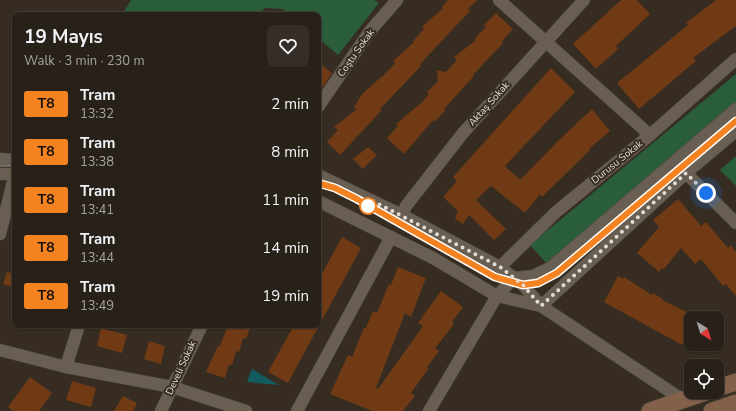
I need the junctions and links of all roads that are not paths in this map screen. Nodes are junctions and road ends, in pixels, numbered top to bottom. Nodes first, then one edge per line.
1 (499, 0) edge
2 (584, 0) edge
3 (392, 1) edge
4 (544, 42) junction
5 (736, 59) edge
6 (321, 103) edge
7 (736, 109) edge
8 (736, 131) edge
9 (650, 135) junction
10 (0, 159) edge
11 (12, 160) edge
12 (686, 173) junction
13 (0, 174) edge
14 (12, 174) edge
15 (321, 176) edge
16 (12, 186) edge
17 (321, 202) edge
18 (402, 215) junction
19 (736, 223) edge
20 (0, 234) edge
21 (391, 237) junction
22 (500, 267) junction
23 (514, 278) junction
24 (497, 296) junction
25 (541, 306) junction
26 (78, 328) edge
27 (201, 328) edge
28 (0, 350) edge
29 (66, 367) junction
30 (736, 382) edge
31 (724, 386) edge
32 (172, 387) junction
33 (686, 399) edge
34 (683, 400) junction
35 (736, 403) edge
36 (161, 411) edge
37 (246, 411) edge
38 (297, 411) edge
39 (429, 411) edge
40 (650, 411) edge
41 (712, 411) edge

1 - 4 street
2 - 4 street, Aktaş Sokak
3 - 6 street, Coştu Sokak
4 - 9 street
4 - 18 street, Aktaş Sokak
5 - 9 street, Durusu Sokak
7 - 23 street
8 - 12 street
9 - 22 street, Durusu Sokak
10 - 11 street
12 - 19 street
12 - 25 street
13 - 14 street
15 - 18 street
16 - 20 street
17 - 21 street
18 - 22 street
21 - 24 street
21 - 38 street
22 - 23 street
23 - 24 street
23 - 25 street
24 - 25 street
24 - 39 street
25 - 34 street
26 - 29 street
27 - 32 street, Develi Sokak
28 - 29 street
29 - 32 street
30 - 31 main road
32 - 36 street, Develi Sokak
32 - 37 street
33 - 34 main road
34 - 40 main road
35 - 41 main road

